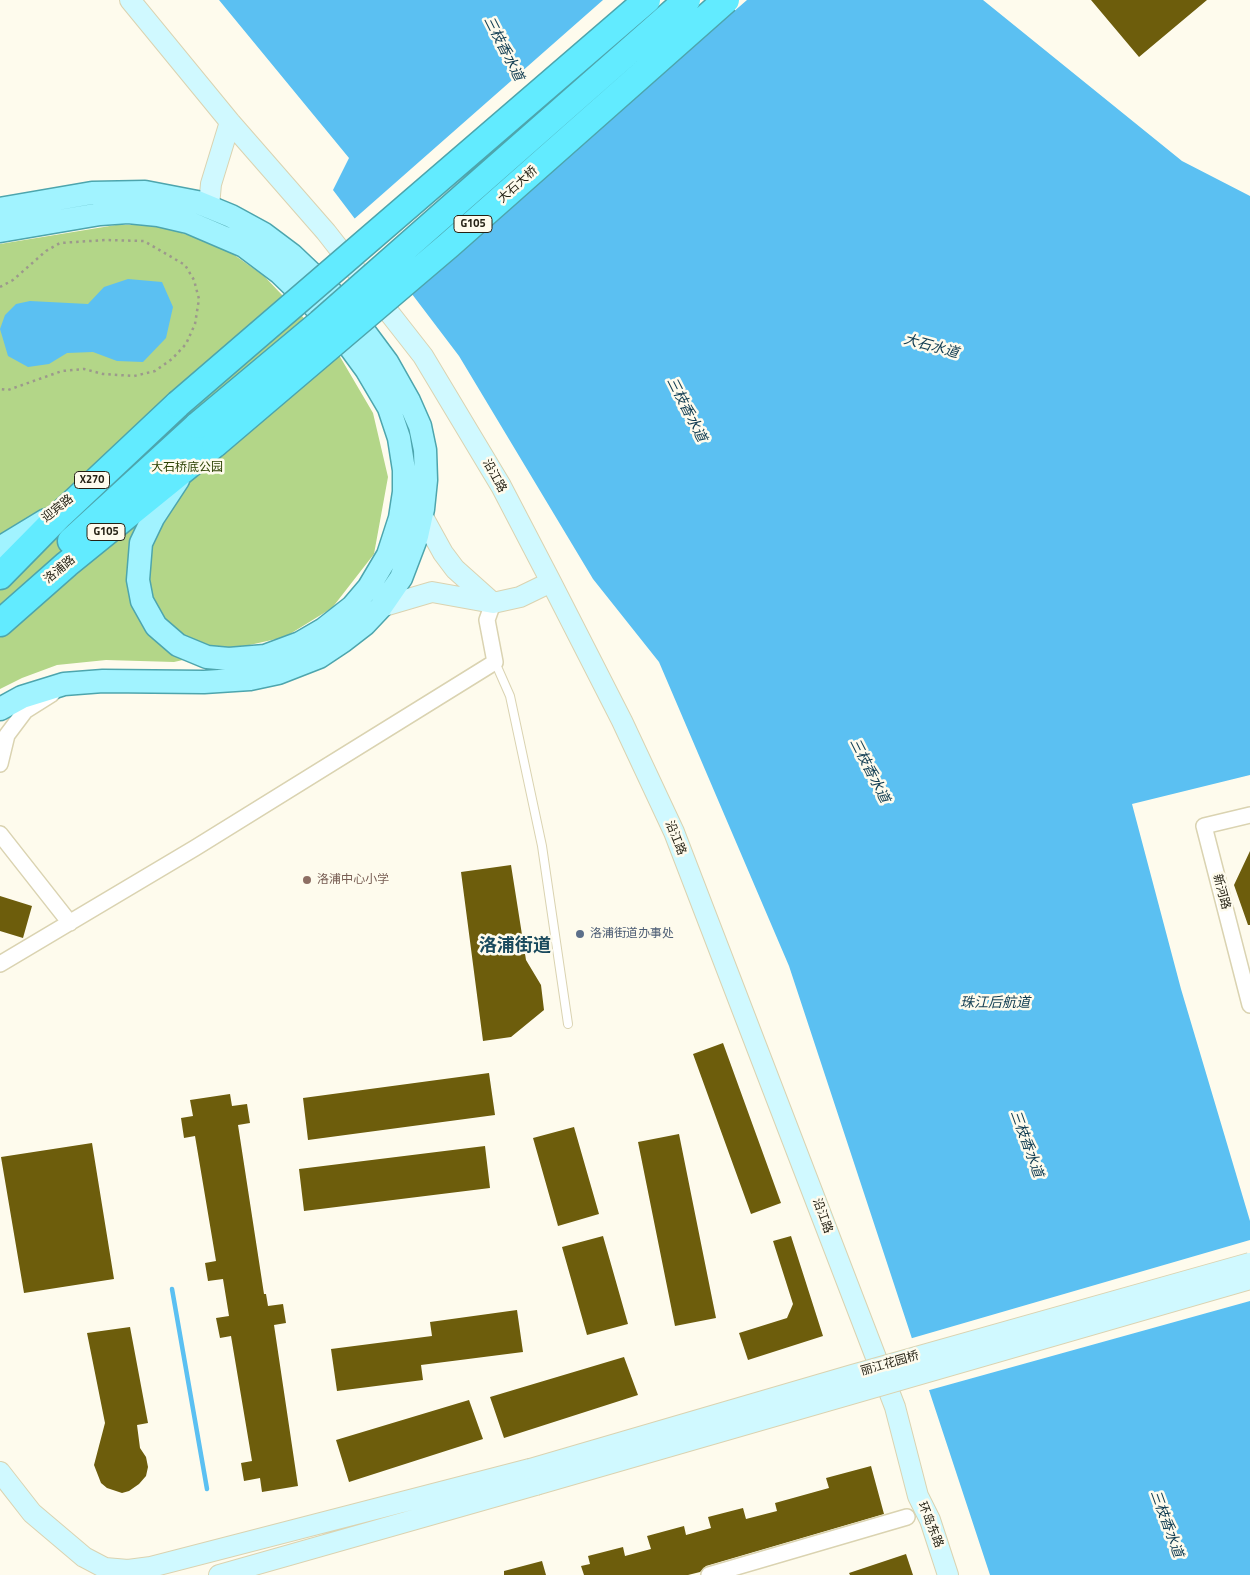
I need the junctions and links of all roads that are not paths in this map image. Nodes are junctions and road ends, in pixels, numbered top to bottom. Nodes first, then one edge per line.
1 (130, 0) edge
2 (647, 0) edge
3 (687, 0) edge
4 (726, 0) edge
5 (230, 122) junction
6 (209, 206) junction
7 (0, 208) edge
8 (0, 231) edge
9 (178, 404) junction
10 (206, 434) junction
11 (422, 515) junction
12 (0, 548) edge
13 (0, 576) edge
14 (551, 582) junction
15 (492, 603) junction
16 (381, 607) junction
17 (0, 622) edge
18 (495, 662) junction
19 (77, 682) junction
20 (0, 709) edge
21 (0, 764) edge
22 (1250, 815) edge
23 (0, 834) edge
24 (70, 923) junction
25 (0, 964) edge
26 (1250, 1005) edge
27 (568, 1024) dead end
28 (1250, 1263) edge
29 (1250, 1279) edge
30 (0, 1472) edge
31 (533, 1477) junction
32 (918, 1496) junction
33 (908, 1517) dead end
34 (752, 1569) edge
35 (219, 1575) edge
36 (709, 1575) edge
37 (934, 1575) edge
38 (948, 1575) edge

1 - 5 street, 沿江路
2 - 9 highway, bridge
3 - 10 highway, G105, bridge
4 - 10 highway, 大石大桥 / G105, bridge
5 - 6 street
5 - 14 street, 沿江路
6 - 7 main road
6 - 11 main road
8 - 10 main road
9 - 12 main road, 迎宾路 / X270
9 - 13 highway
10 - 17 highway, 洛浦路 / G105
11 - 15 street
11 - 16 main road
14 - 15 street
14 - 32 street, 沿江路
15 - 16 street
15 - 18 street
16 - 19 main road
18 - 24 street
18 - 27 lane
19 - 20 main road
19 - 21 street
22 - 26 street, 新河路
23 - 24 street
24 - 25 street
28 - 31 street, 丽江花园桥, bridge
29 - 31 street, 丽江花园桥, bridge
30 - 31 street
31 - 35 street
32 - 37 street, 环岛东路
32 - 38 street, 环岛东路
33 - 34 street
34 - 36 street

